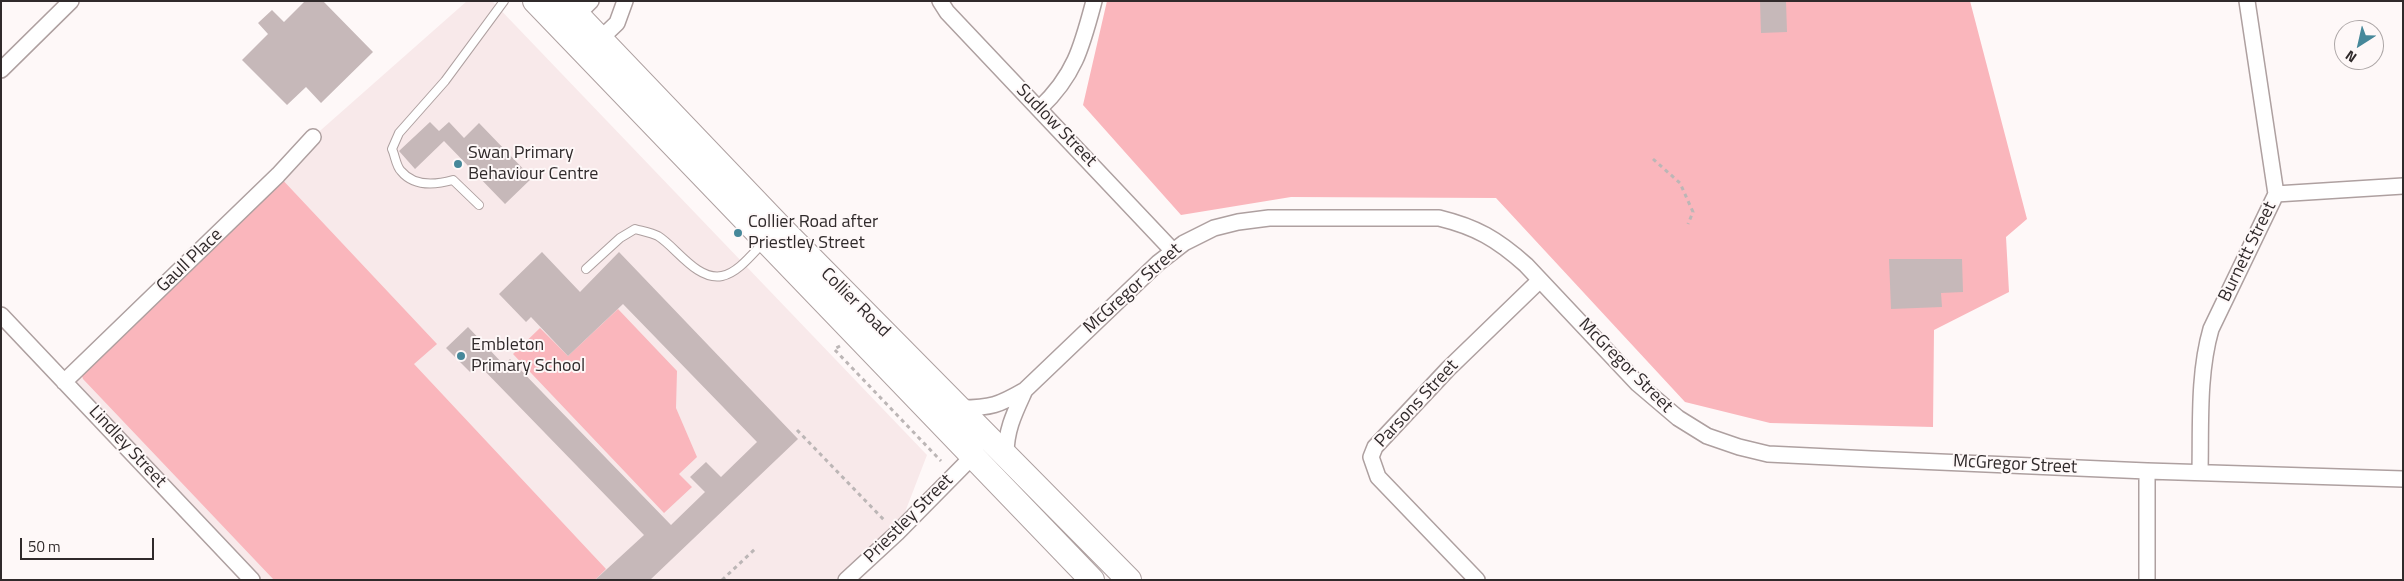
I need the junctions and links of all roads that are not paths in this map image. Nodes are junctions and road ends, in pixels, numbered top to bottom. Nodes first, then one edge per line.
1 (71, 1) edge
2 (504, 1) edge
3 (535, 1) edge
4 (626, 1) edge
5 (940, 1) edge
6 (1094, 1) edge
7 (2247, 1) edge
8 (573, 12) edge
9 (593, 47) junction
10 (1, 70) edge
11 (1040, 108) junction
12 (313, 137) dead end
13 (2403, 186) edge
14 (2276, 194) junction
15 (479, 205) dead end
16 (773, 234) junction
17 (1174, 251) junction
18 (586, 269) dead end
19 (1540, 280) junction
20 (1, 315) edge
21 (64, 382) junction
22 (1025, 390) junction
23 (961, 408) junction
24 (1006, 454) junction
25 (972, 457) junction
26 (2147, 472) junction
27 (2200, 472) junction
28 (2403, 478) edge
29 (252, 580) edge
30 (846, 580) edge
31 (1092, 580) edge
32 (1130, 580) edge
33 (1478, 580) edge
34 (2147, 580) edge

1 - 10 street
2 - 15 lane
3 - 8 main road, Collier Road
4 - 9 street
5 - 11 street, Sudlow Street
6 - 11 street
7 - 14 street, Burnett Street
8 - 9 main road, Collier Road
9 - 16 main road, Collier Road
11 - 17 street, Sudlow Street
12 - 21 street, Gaull Place
13 - 14 street
14 - 27 street, Burnett Street
16 - 18 lane
16 - 23 main road, Collier Road
16 - 25 main road, Collier Road
17 - 19 street, McGregor Street
17 - 22 street, McGregor Street
19 - 26 street, McGregor Street
19 - 33 street, Parsons Street
20 - 21 street, Lindley Street
21 - 29 street, Lindley Street
22 - 23 street, McGregor Street
22 - 24 street, McGregor Street
23 - 24 main road, Collier Road
24 - 32 main road, Collier Road
25 - 30 street, Priestley Street
25 - 31 main road, Collier Road
26 - 27 street, McGregor Street
26 - 34 street
27 - 28 street, McGregor Street

